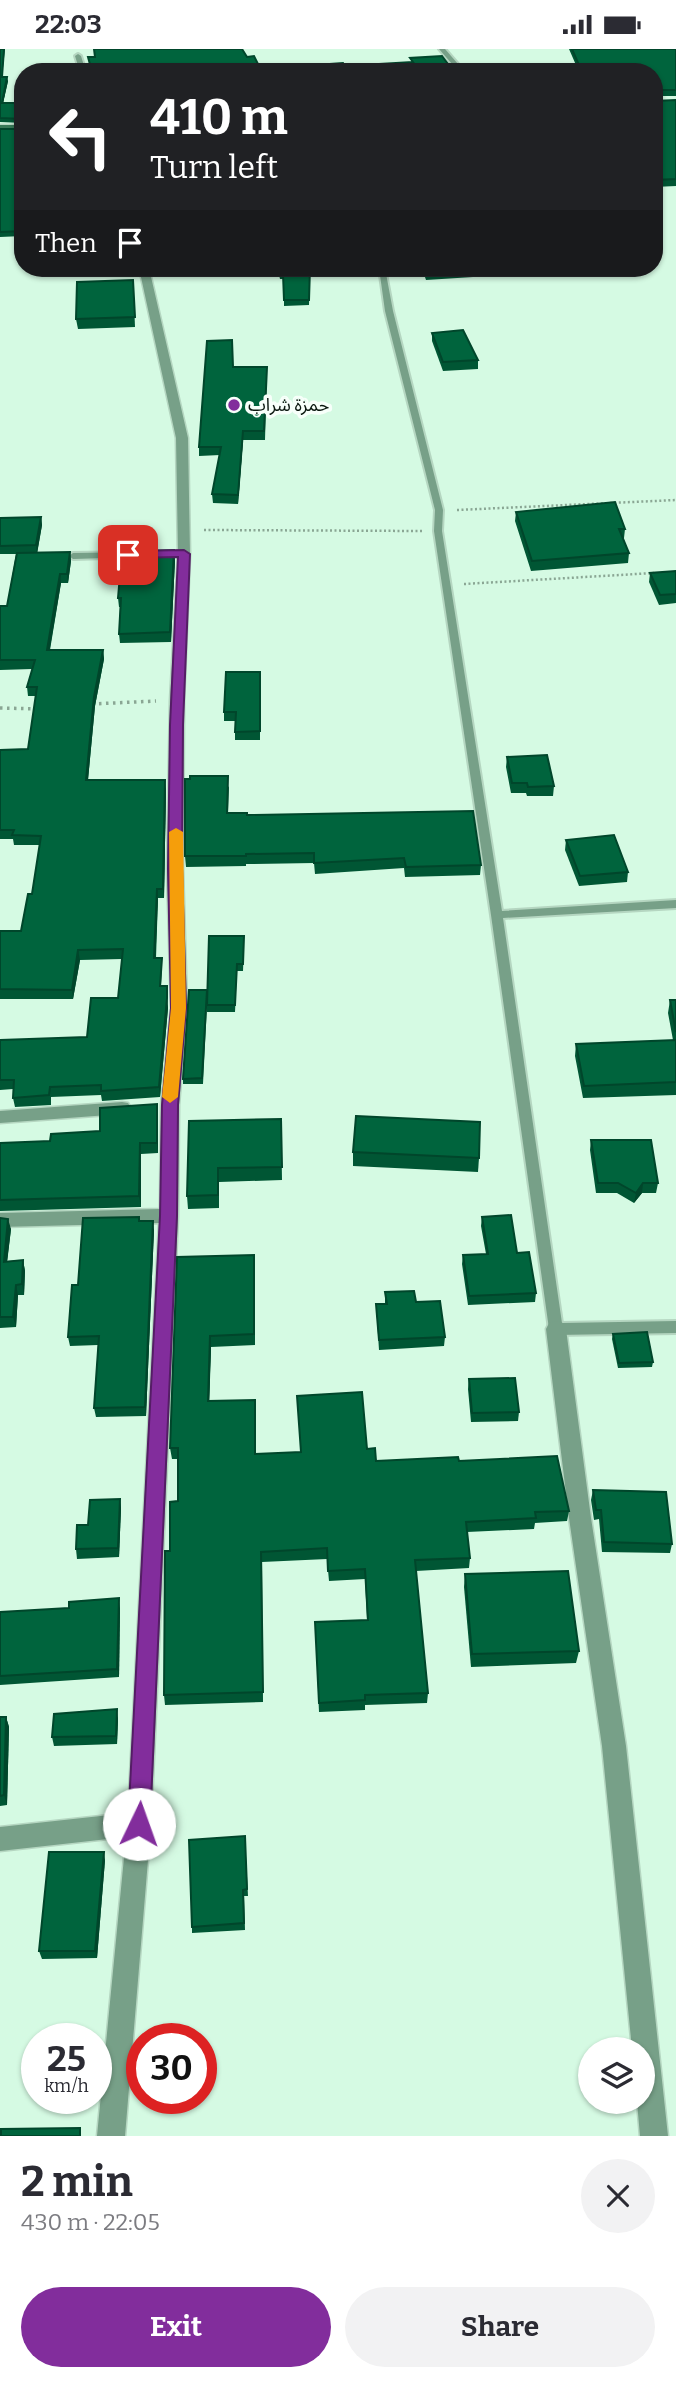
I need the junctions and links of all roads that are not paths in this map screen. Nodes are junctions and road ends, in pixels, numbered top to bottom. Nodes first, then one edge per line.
1 (442, 49) edge
2 (78, 56) dead end
3 (80, 63) edge
4 (454, 63) edge
5 (146, 277) edge
6 (384, 277) edge
7 (142, 555) edge
8 (73, 556) dead end
9 (676, 904) edge
10 (497, 915) junction
11 (157, 1106) junction
12 (0, 1117) edge
13 (169, 1216) junction
14 (0, 1220) edge
15 (676, 1327) edge
16 (556, 1329) junction
17 (139, 1824) junction
18 (0, 1839) edge
19 (111, 2136) edge
20 (654, 2136) edge

1 - 4 lane
2 - 3 lane
5 - 11 street
6 - 10 lane
7 - 8 lane
9 - 10 lane
10 - 16 lane
11 - 12 street
11 - 13 street
13 - 14 street
13 - 17 street
15 - 16 lane
16 - 20 street
17 - 18 street
17 - 19 street

